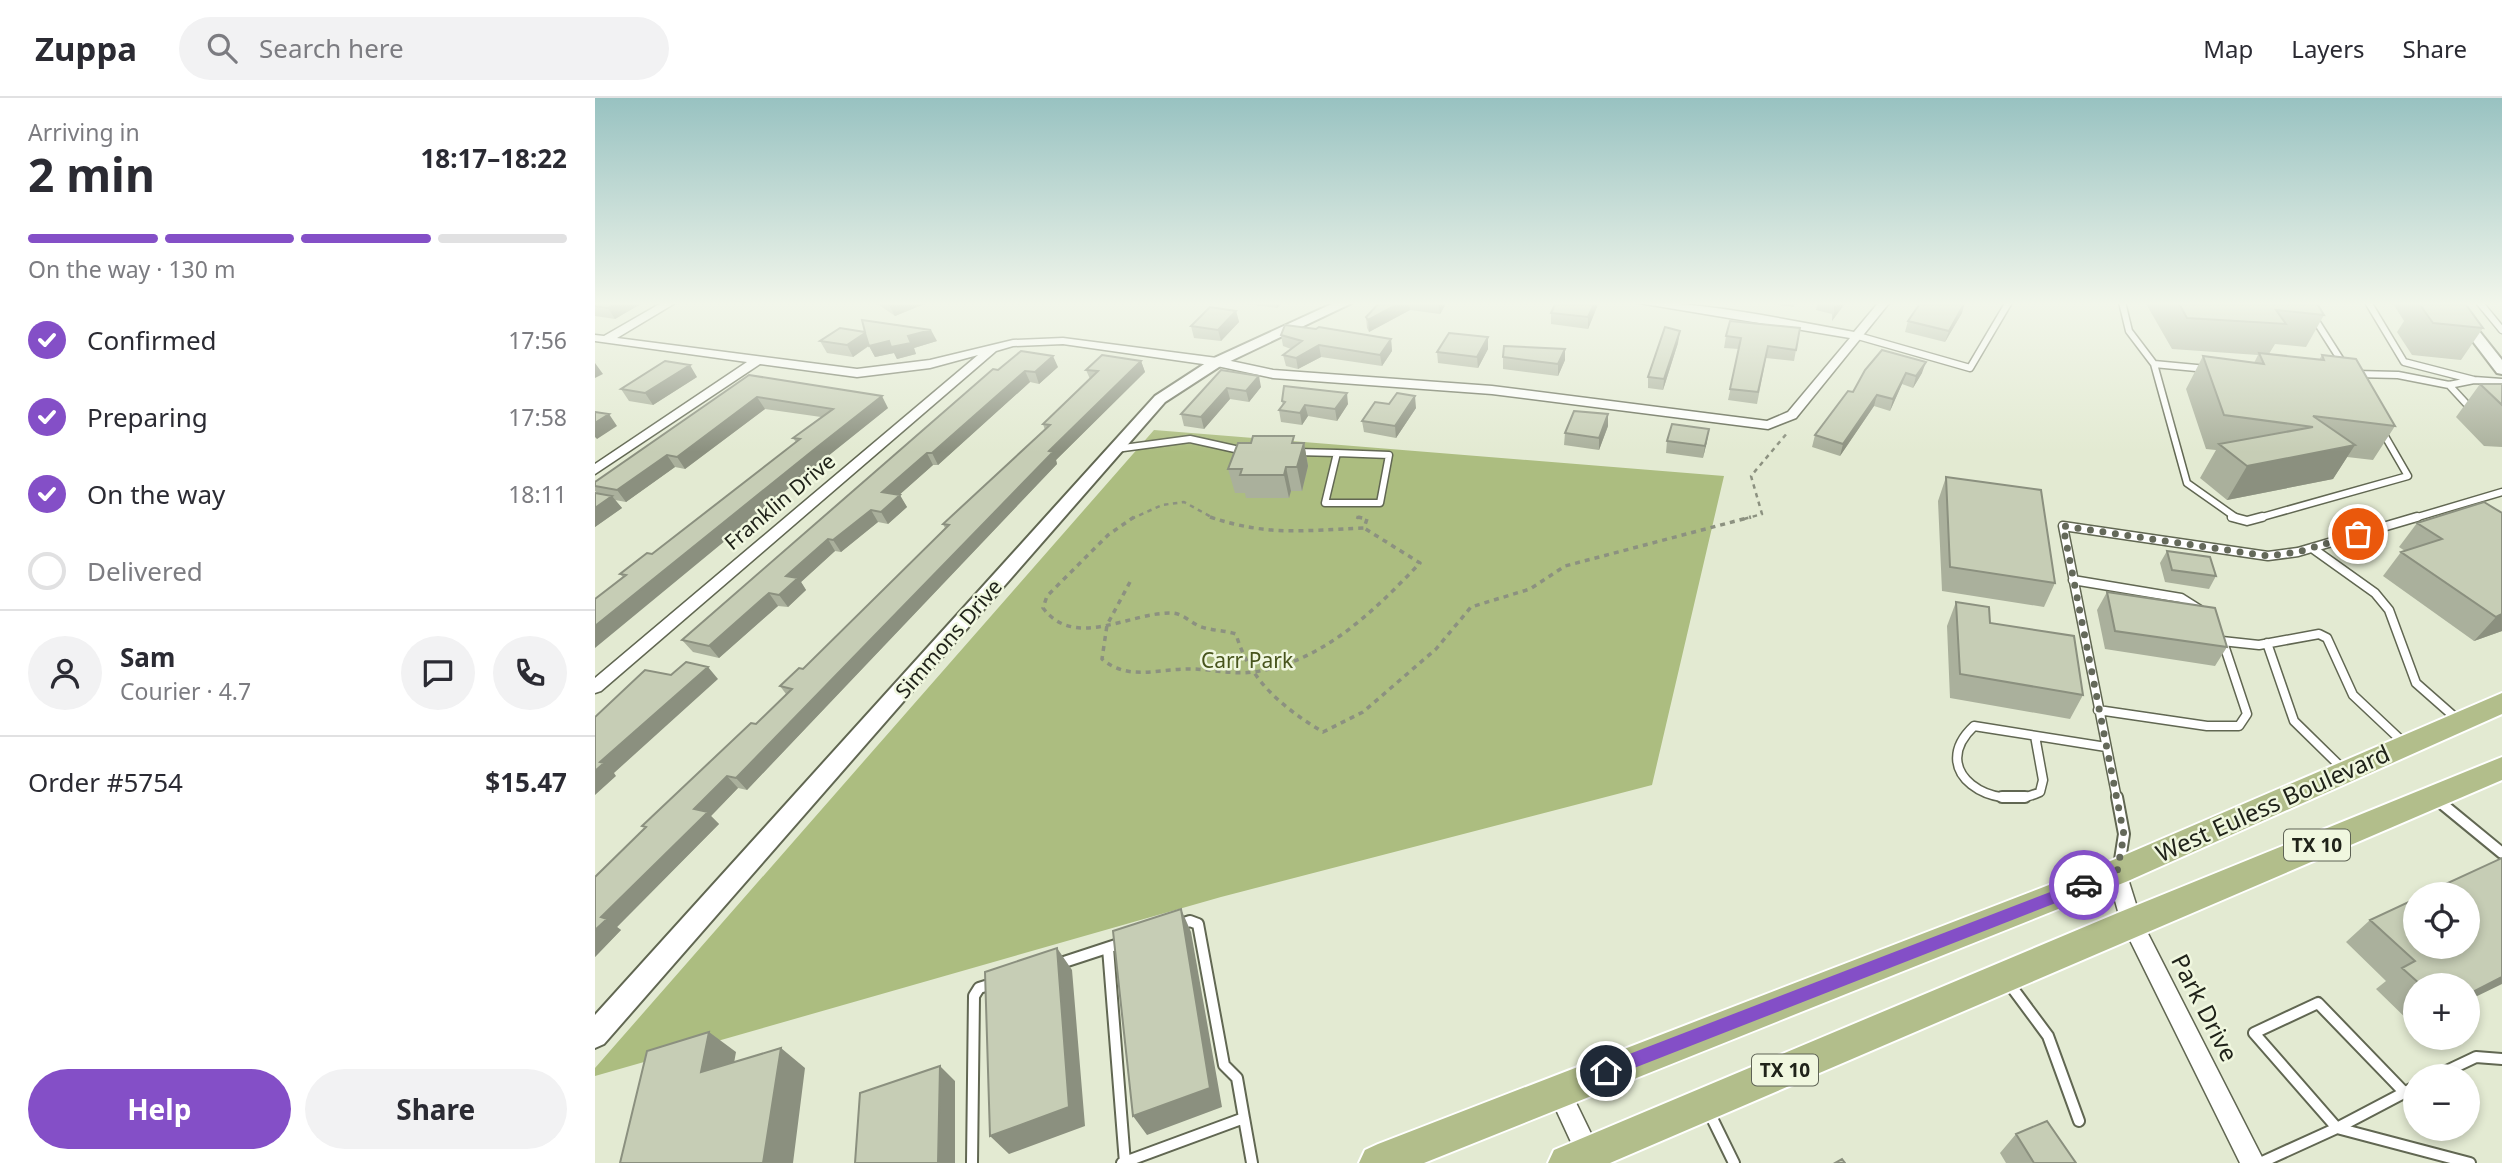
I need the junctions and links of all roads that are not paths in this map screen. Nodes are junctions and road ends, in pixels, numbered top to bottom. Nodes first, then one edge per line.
1 (683, 352) edge
2 (977, 352) edge
3 (989, 352) edge
4 (1141, 352) edge
5 (1239, 352) edge
6 (1845, 352) edge
7 (1913, 352) edge
8 (1980, 352) edge
9 (2145, 352) edge
10 (2335, 352) edge
11 (2398, 352) edge
12 (2488, 352) edge
13 (756, 361) junction
14 (1217, 362) junction
15 (2154, 364) junction
16 (2415, 366) junction
17 (2218, 369) edge
18 (2502, 370) edge
19 (2336, 373) edge
20 (2349, 374) junction
21 (2474, 380) junction
22 (2425, 381) junction
23 (2502, 382) edge
24 (2356, 385) edge
25 (2449, 385) junction
26 (2476, 414) dead end
27 (2375, 419) edge
28 (1113, 449) junction
29 (1259, 451) edge
30 (1284, 452) edge
31 (1337, 453) junction
32 (595, 470) edge
33 (2502, 492) edge
34 (2312, 548) junction
35 (2074, 580) junction
36 (2211, 620) edge
37 (2267, 643) junction
38 (595, 687) edge
39 (2502, 704) edge
40 (2098, 710) junction
41 (2460, 722) junction
42 (2035, 736) junction
43 (2406, 745) junction
44 (2106, 747) junction
45 (2502, 768) edge
46 (2345, 772) junction
47 (2433, 796) junction
48 (2502, 853) edge
49 (2117, 872) junction
50 (2131, 922) junction
51 (1167, 929) edge
52 (1132, 940) edge
53 (1108, 948) junction
54 (1044, 968) edge
55 (2004, 976) junction
56 (1005, 980) edge
57 (605, 1013) edge
58 (595, 1035) edge
59 (2502, 1059) edge
60 (2461, 1064) edge
61 (2403, 1082) edge
62 (1558, 1090) junction
63 (2403, 1093) edge
64 (1705, 1104) junction
65 (1244, 1118) junction
66 (2080, 1121) dead end
67 (2337, 1128) junction
68 (1582, 1160) edge
69 (972, 1163) edge
70 (1124, 1163) edge
71 (1252, 1163) edge
72 (1378, 1163) edge
73 (1734, 1163) edge
74 (2253, 1163) edge
75 (2260, 1163) edge
76 (2470, 1163) edge

1 - 13 street
2 - 13 street
3 - 38 street, Franklin Drive
4 - 14 street
5 - 14 street, Simmons Drive
6 - 14 street
7 - 8 lane
9 - 15 lane
10 - 20 lane
11 - 16 lane
12 - 18 street
13 - 32 street
14 - 28 street, Simmons Drive
15 - 17 lane
15 - 27 lane
16 - 21 lane
16 - 22 lane
19 - 20 lane
20 - 22 lane
20 - 24 lane
21 - 23 lane
21 - 25 lane
22 - 25 lane
25 - 26 lane
28 - 29 lane
28 - 57 street, Simmons Drive
30 - 31 lane
31 - 31 lane
33 - 34 lane
34 - 35 lane
34 - 41 lane
35 - 36 lane
35 - 40 lane
37 - 40 lane
37 - 43 lane
37 - 46 lane
39 - 41 main road, West Euless Boulevard / TX 10
40 - 44 lane
41 - 43 main road, West Euless Boulevard / TX 10
42 - 42 lane
42 - 44 lane
43 - 46 main road, West Euless Boulevard / TX 10
44 - 49 lane
45 - 47 main road, TX 10
46 - 49 main road, West Euless Boulevard / TX 10
47 - 48 lane
47 - 50 main road, TX 10
49 - 50 street, Park Drive
49 - 62 main road, West Euless Boulevard / TX 10
50 - 55 main road, TX 10
50 - 74 street, Park Drive
51 - 65 lane
52 - 53 lane
53 - 54 lane
53 - 70 lane
55 - 64 main road, TX 10
55 - 66 lane
56 - 69 lane
57 - 58 street, Simmons Drive
59 - 60 lane
61 - 67 lane
62 - 68 street
62 - 72 main road, West Euless Boulevard / TX 10
63 - 67 lane
64 - 68 main road, TX 10
64 - 73 lane
65 - 70 lane
65 - 71 lane
67 - 75 lane
67 - 76 lane

